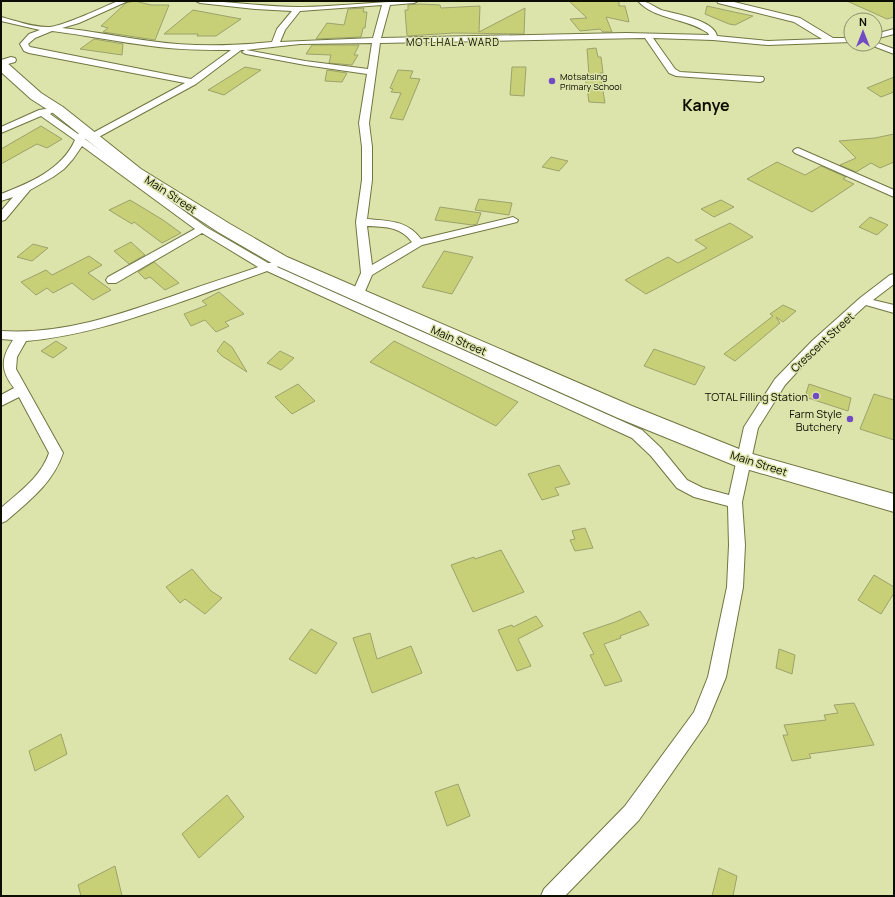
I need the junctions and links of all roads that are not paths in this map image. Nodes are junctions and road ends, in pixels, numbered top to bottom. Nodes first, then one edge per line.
1 (124, 1) edge
2 (200, 1) edge
3 (313, 1) edge
4 (414, 1) edge
5 (642, 1) edge
6 (721, 1) edge
7 (386, 2) edge
8 (317, 8) junction
9 (298, 9) junction
10 (1, 19) edge
11 (51, 29) junction
12 (894, 31) edge
13 (883, 34) edge
14 (647, 35) junction
15 (713, 38) junction
16 (376, 40) junction
17 (830, 40) junction
18 (843, 40) edge
19 (276, 43) junction
20 (883, 48) edge
21 (238, 49) junction
22 (894, 52) edge
23 (4, 59) edge
24 (372, 72) junction
25 (1, 76) edge
26 (760, 78) dead end
27 (193, 82) junction
28 (23, 85) junction
29 (50, 111) junction
30 (1, 130) edge
31 (85, 136) junction
32 (798, 151) dead end
33 (26, 188) junction
34 (894, 194) edge
35 (1, 198) edge
36 (1, 218) edge
37 (513, 220) dead end
38 (362, 222) junction
39 (202, 229) junction
40 (418, 243) junction
41 (274, 264) junction
42 (367, 273) junction
43 (894, 278) edge
44 (112, 280) dead end
45 (357, 296) junction
46 (864, 301) junction
47 (894, 309) edge
48 (1, 335) edge
49 (22, 337) junction
50 (22, 389) junction
51 (1, 401) edge
52 (744, 460) junction
53 (735, 502) junction
54 (894, 503) edge
55 (1, 517) edge
56 (551, 896) edge

1 - 11 street
2 - 9 street
3 - 8 street
4 - 7 street
5 - 15 street
6 - 17 street
7 - 8 street
7 - 16 street
8 - 9 street
9 - 19 street
10 - 11 street
11 - 21 street
11 - 27 street
12 - 13 street
14 - 15 street
14 - 16 street
14 - 26 street
15 - 17 street
16 - 19 street
16 - 24 street
17 - 18 street
19 - 21 street
20 - 22 street
21 - 24 street
21 - 27 street
23 - 28 highway, Main Street
23 - 29 highway, Main Street
24 - 38 street
25 - 28 highway
27 - 31 street
28 - 29 highway, Main Street
29 - 30 street
29 - 31 highway, Main Street
31 - 33 street
31 - 39 street
31 - 41 highway, Main Street
32 - 34 street
33 - 35 street
33 - 36 street
37 - 40 street
38 - 40 street
38 - 42 street
39 - 41 street
39 - 44 street
40 - 42 street
41 - 45 highway, Main Street
41 - 49 street
41 - 53 street
42 - 45 street
43 - 46 street, Crescent Street
45 - 52 highway, Main Street
46 - 47 street
46 - 52 street, Crescent Street
48 - 49 street
49 - 50 street
50 - 51 street
50 - 55 street
52 - 53 street, Crescent Street
52 - 54 highway, Main Street
53 - 56 street, Crescent Street

